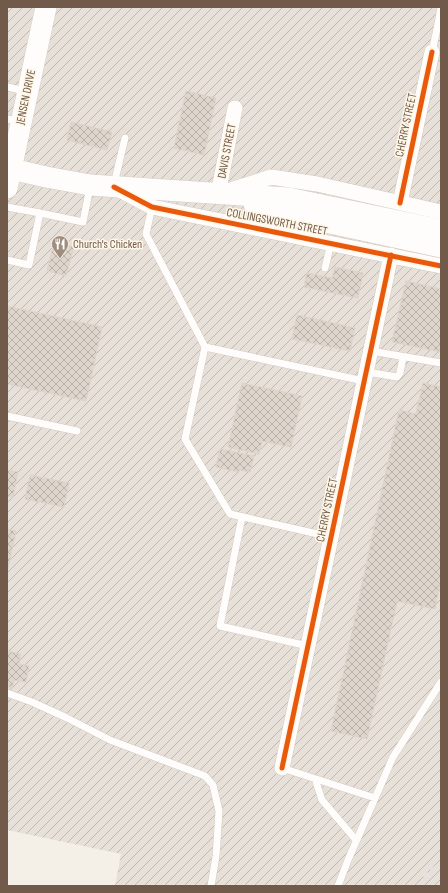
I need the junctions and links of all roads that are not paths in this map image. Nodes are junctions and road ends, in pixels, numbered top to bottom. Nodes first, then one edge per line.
1 (46, 7) edge
2 (441, 7) edge
3 (432, 52) joint
4 (7, 87) edge
5 (28, 91) junction
6 (235, 108) dead end
7 (14, 120) edge
8 (125, 138) dead end
9 (8, 175) edge
10 (90, 185) junction
11 (114, 187) junction
12 (218, 194) junction
13 (400, 203) junction
14 (7, 207) edge
15 (152, 207) junction
16 (441, 212) edge
17 (40, 213) junction
18 (441, 230) edge
19 (405, 231) junction
20 (331, 243) junction
21 (441, 247) edge
22 (391, 256) junction
23 (7, 260) edge
24 (441, 266) edge
25 (325, 268) dead end
26 (205, 347) junction
27 (371, 351) junction
28 (403, 357) junction
29 (441, 363) edge
30 (366, 376) junction
31 (7, 416) edge
32 (78, 431) dead end
33 (242, 517) junction
34 (331, 537) junction
35 (308, 646) junction
36 (441, 682) edge
37 (7, 693) edge
38 (282, 768) joint
39 (316, 779) junction
40 (375, 798) junction
41 (356, 840) junction
42 (211, 886) edge
43 (338, 886) edge

1 - 5 main road, JENSEN DRIVE
2 - 3 lane
3 - 13 street, CHERRY STREET
4 - 5 lane
5 - 7 main road, JENSEN DRIVE
6 - 12 street, DAVIS STREET
7 - 9 main road, JENSEN DRIVE
8 - 11 lane
9 - 10 main road, COLLINGSWORTH STREET
10 - 11 main road, COLLINGSWORTH STREET
10 - 17 lane
11 - 12 main road, COLLINGSWORTH STREET
11 - 15 street, COLLINGSWORTH STREET
12 - 13 street, COLLINGSWORTH STREET
12 - 19 main road, COLLINGSWORTH STREET
13 - 16 street, COLLINGSWORTH STREET
14 - 17 lane
15 - 20 street, COLLINGSWORTH STREET
15 - 26 lane
17 - 23 lane
18 - 19 main road, COLLINGSWORTH STREET
19 - 21 main road, COLLINGSWORTH STREET
20 - 22 street, COLLINGSWORTH STREET
20 - 25 lane
22 - 24 street, COLLINGSWORTH STREET
22 - 27 street, CHERRY STREET
26 - 30 lane
26 - 33 lane
27 - 28 lane
27 - 30 street, CHERRY STREET
28 - 29 lane
28 - 30 lane
30 - 34 street, CHERRY STREET
31 - 32 lane
33 - 34 lane
33 - 35 lane
34 - 35 street, CHERRY STREET
35 - 38 street, CHERRY STREET
36 - 40 lane
37 - 42 lane
38 - 39 lane
39 - 40 lane
39 - 41 lane
40 - 41 lane
41 - 43 lane

